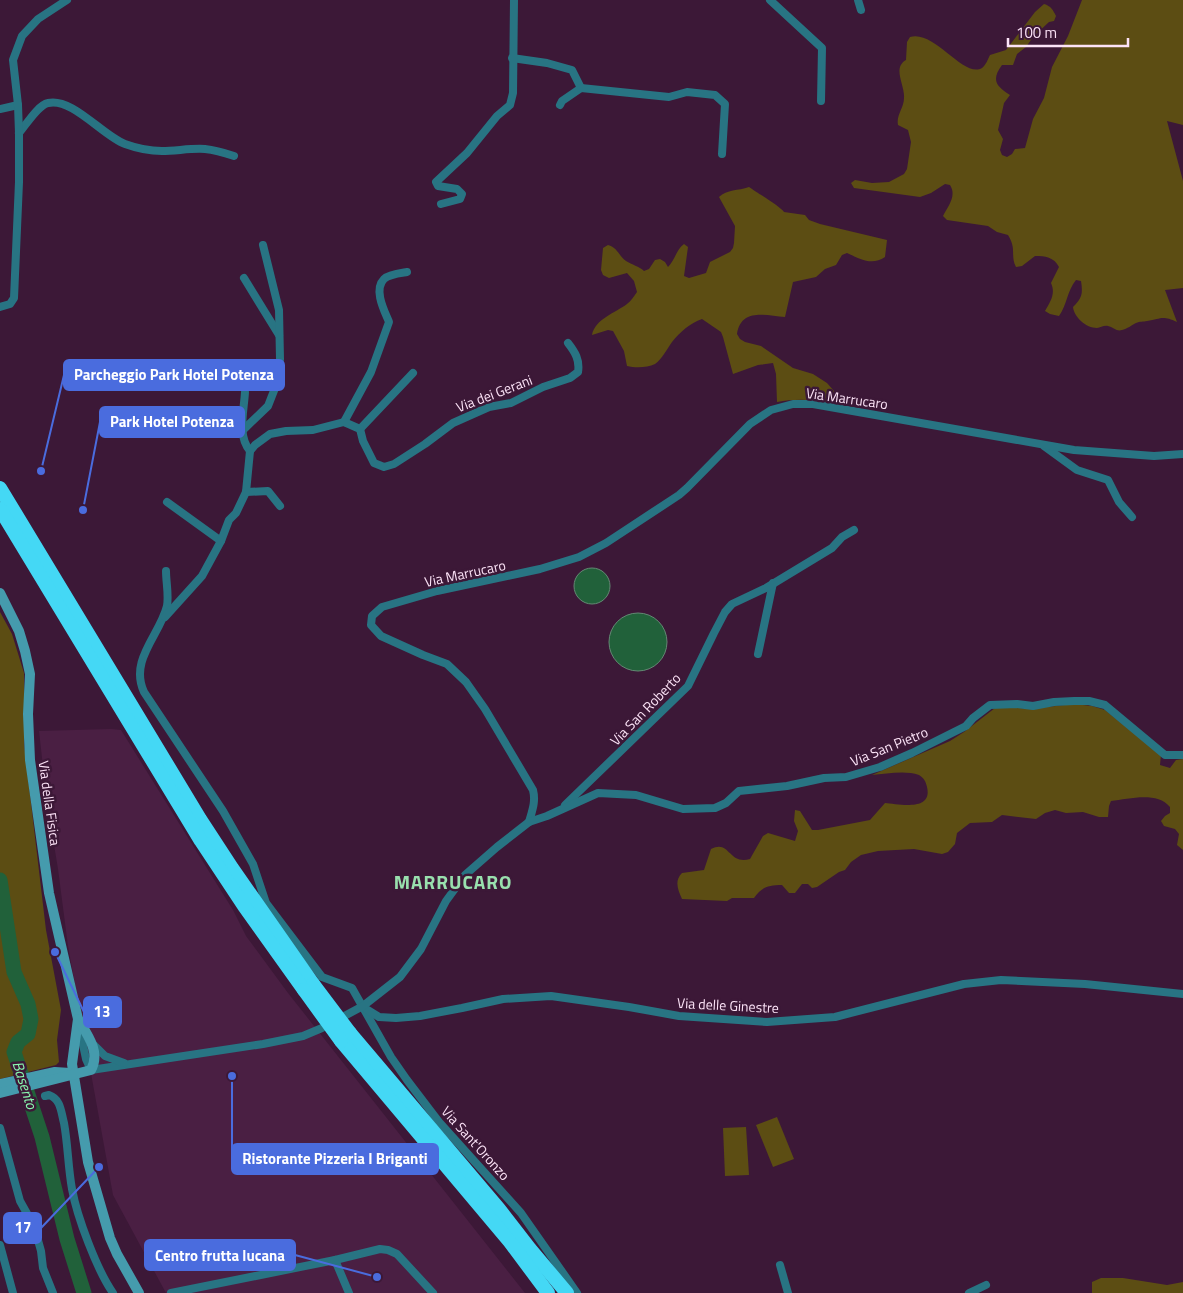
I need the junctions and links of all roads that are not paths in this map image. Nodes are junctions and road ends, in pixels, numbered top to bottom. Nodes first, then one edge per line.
1 (67, 0) edge
2 (514, 0) edge
3 (770, 0) edge
4 (858, 0) edge
5 (861, 10) dead end
6 (512, 58) junction
7 (581, 88) junction
8 (821, 101) dead end
9 (18, 105) junction
10 (560, 105) dead end
11 (0, 109) edge
12 (19, 132) junction
13 (722, 154) dead end
14 (234, 156) dead end
15 (441, 204) dead end
16 (263, 245) dead end
17 (408, 272) dead end
18 (244, 278) dead end
19 (0, 307) edge
20 (279, 334) junction
21 (568, 343) dead end
22 (413, 373) dead end
23 (246, 392) dead end
24 (344, 422) junction
25 (360, 429) junction
26 (242, 431) junction
27 (1042, 445) junction
28 (250, 451) junction
29 (1183, 454) edge
30 (0, 488) edge
31 (246, 492) junction
32 (166, 502) dead end
33 (280, 506) dead end
34 (0, 509) edge
35 (1132, 517) dead end
36 (854, 530) dead end
37 (221, 541) junction
38 (166, 571) dead end
39 (773, 583) junction
40 (0, 593) edge
41 (162, 620) junction
42 (758, 654) dead end
43 (1183, 755) edge
44 (560, 810) junction
45 (529, 822) junction
46 (309, 987) junction
47 (1183, 994) edge
48 (363, 1006) junction
49 (78, 1019) junction
50 (346, 1037) junction
51 (92, 1043) junction
52 (125, 1064) junction
53 (91, 1070) junction
54 (74, 1073) junction
55 (0, 1090) edge
56 (45, 1096) dead end
57 (0, 1128) edge
58 (0, 1245) edge
59 (336, 1260) junction
60 (780, 1265) dead end
61 (986, 1285) dead end
62 (13, 1293) edge
63 (53, 1293) edge
64 (113, 1293) edge
65 (139, 1293) edge
66 (170, 1293) edge
67 (349, 1293) edge
68 (433, 1293) edge
69 (548, 1293) edge
70 (567, 1293) edge
71 (577, 1293) edge
72 (788, 1293) edge
73 (969, 1293) edge

1 - 9 street
2 - 6 street
3 - 8 street
4 - 5 street
6 - 7 street
6 - 15 street
7 - 10 street
7 - 13 street
9 - 11 street
9 - 12 street
12 - 14 street
12 - 19 street
16 - 20 street
17 - 24 street
18 - 20 street
20 - 26 street
21 - 25 street, Via dei Gerani
22 - 25 street
23 - 26 street
24 - 25 street
24 - 28 street
26 - 28 street
27 - 29 street, Via Marrucaro
27 - 35 street, Via Marrucaro
27 - 45 street, Via Marrucaro
28 - 31 street
30 - 46 highway
31 - 33 street
31 - 37 street
32 - 37 street
34 - 46 highway
36 - 39 street, Via San Roberto
37 - 41 street
38 - 41 street
39 - 42 street
39 - 44 street, Via San Roberto
40 - 49 street, Via della Fisica
41 - 48 street, Via Sant'Oronzo
43 - 44 street, Via San Pietro
44 - 45 street, Via San Pietro
45 - 48 street
46 - 50 highway, bridge
47 - 48 street, Via delle Ginestre
48 - 52 street
48 - 71 street, Via Sant'Oronzo
49 - 51 street, Via della Fisica
49 - 53 street
49 - 54 street, Via della Fisica
50 - 69 highway
50 - 70 highway
51 - 52 street
51 - 53 street, Via della Fisica
52 - 53 street
53 - 54 street
54 - 55 street
54 - 65 street, Via della Fisica
56 - 64 street
57 - 63 street
58 - 62 street
59 - 66 street
59 - 67 street
59 - 68 street
60 - 72 street
61 - 73 street

